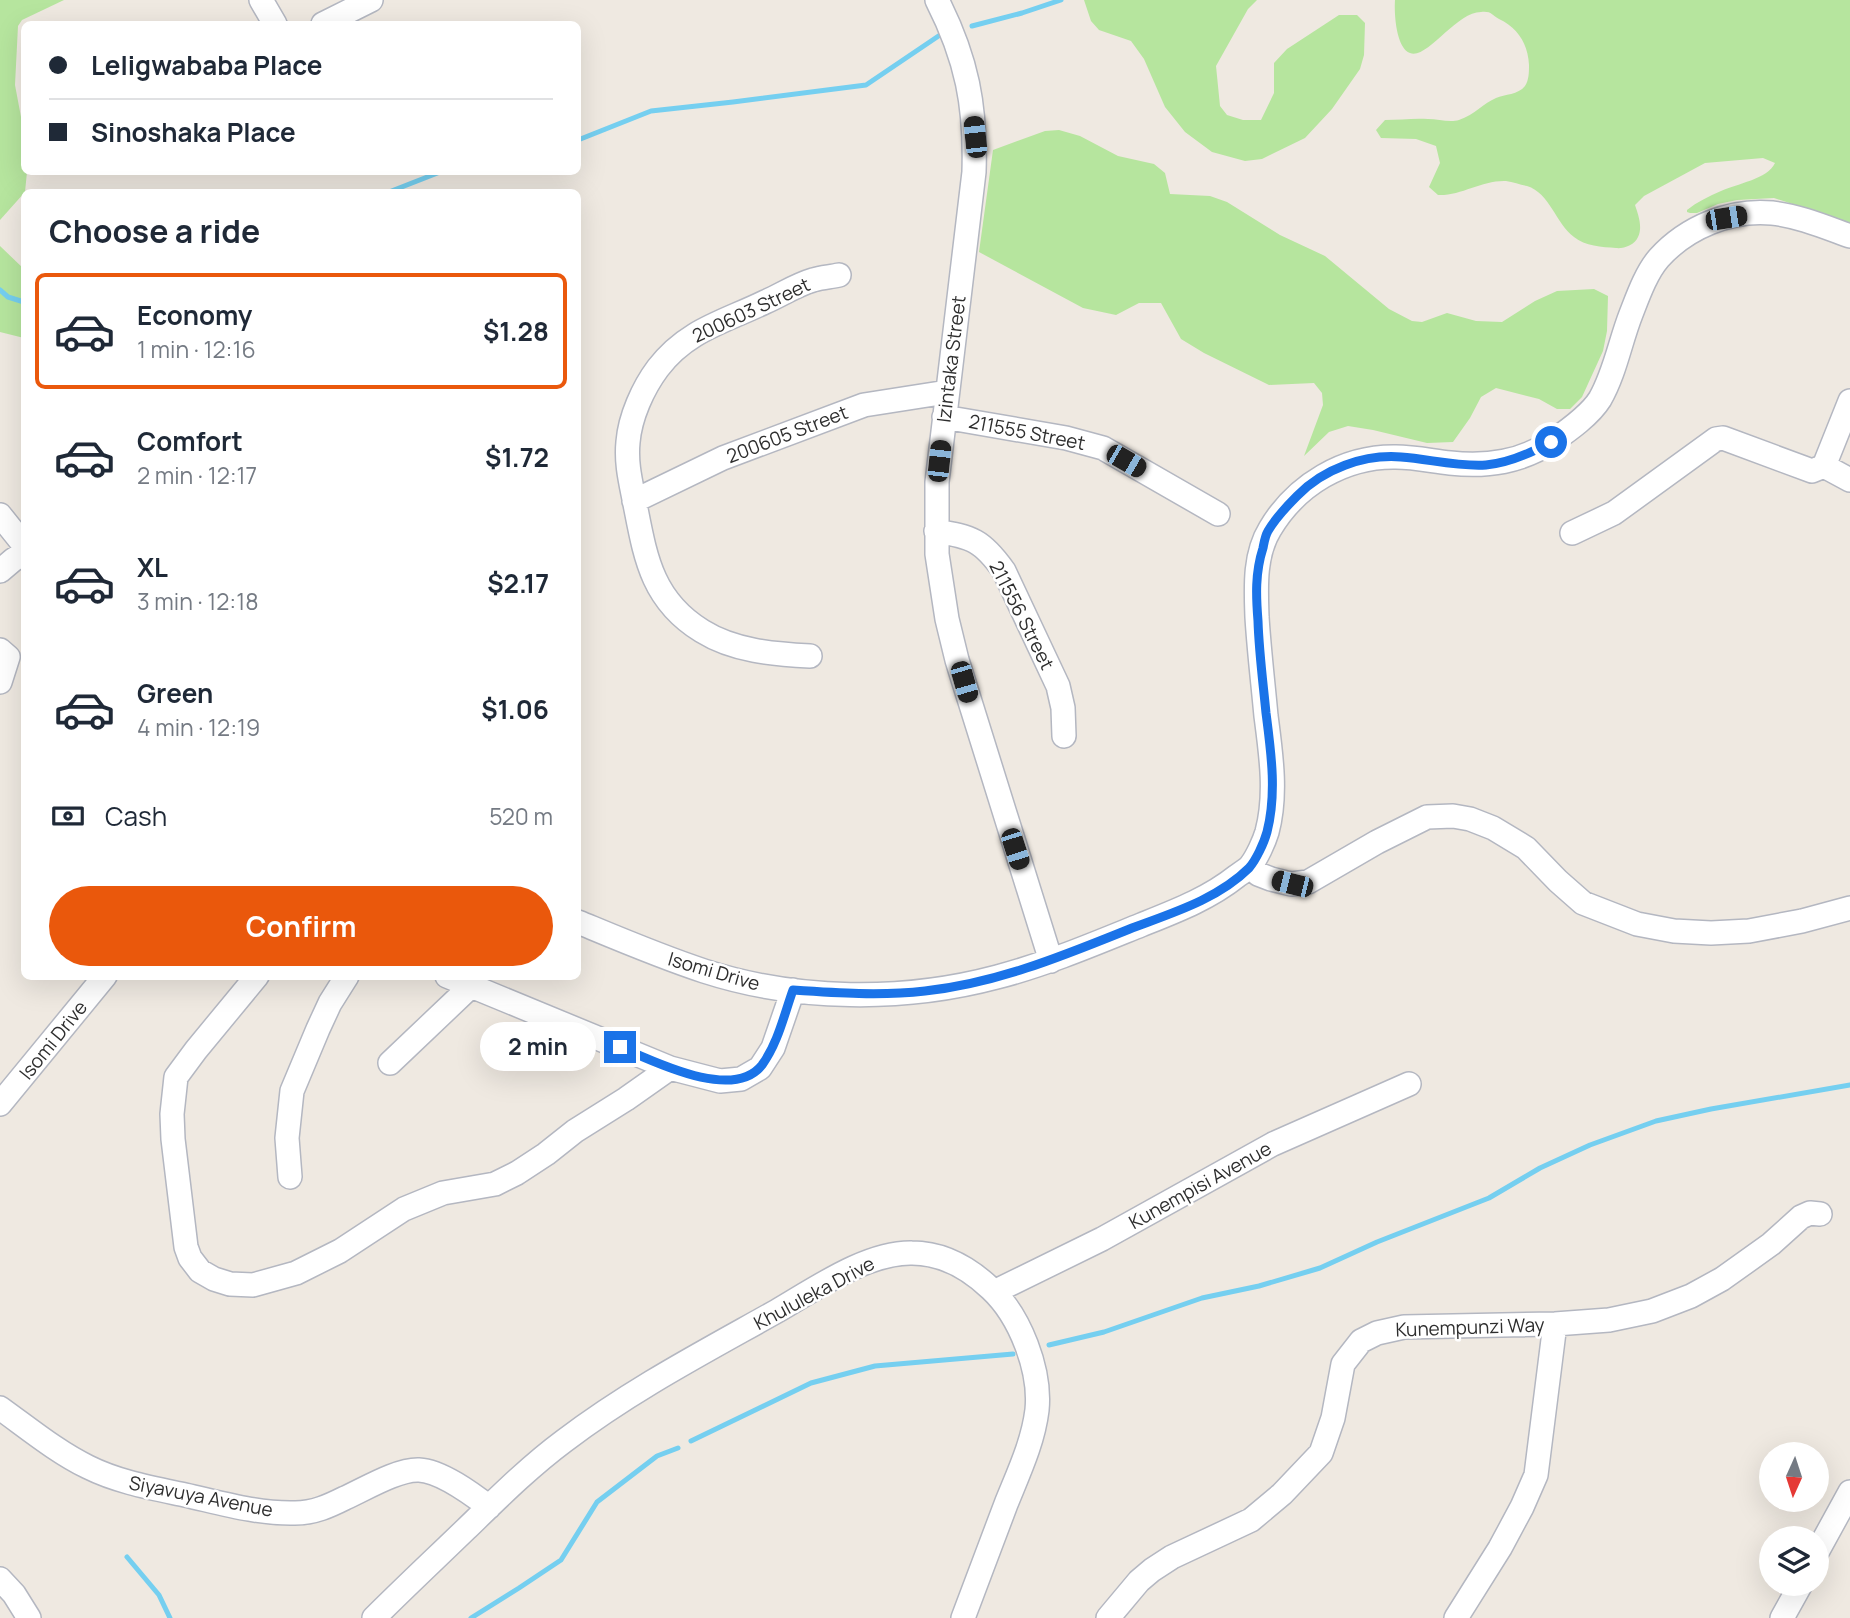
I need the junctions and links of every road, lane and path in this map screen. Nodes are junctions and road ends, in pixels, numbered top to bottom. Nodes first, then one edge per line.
1 (261, 0) edge
2 (371, 0) edge
3 (937, 0) edge
4 (273, 21) edge
5 (329, 21) edge
6 (1850, 236) edge
7 (839, 275) dead end
8 (947, 392) junction
9 (1850, 401) edge
10 (944, 417) junction
11 (1824, 466) junction
12 (1850, 480) edge
13 (634, 500) junction
14 (1218, 514) dead end
15 (0, 515) edge
16 (936, 531) junction
17 (1572, 533) dead end
18 (21, 541) edge
19 (21, 555) edge
20 (0, 571) edge
21 (0, 650) edge
22 (810, 656) dead end
23 (0, 682) edge
24 (1064, 736) dead end
25 (1251, 866) junction
26 (1850, 908) edge
27 (581, 923) edge
28 (1051, 961) junction
29 (102, 980) edge
30 (254, 980) edge
31 (344, 980) edge
32 (457, 980) edge
33 (471, 986) junction
34 (793, 990) junction
35 (390, 1063) dead end
36 (670, 1068) junction
37 (1409, 1084) dead end
38 (0, 1104) edge
39 (290, 1177) dead end
40 (1820, 1214) dead end
41 (994, 1292) junction
42 (1555, 1324) junction
43 (0, 1408) edge
44 (1850, 1492) edge
45 (489, 1507) junction
46 (1829, 1530) edge
47 (0, 1578) edge
48 (1794, 1596) edge
49 (29, 1618) edge
50 (374, 1618) edge
51 (963, 1618) edge
52 (1108, 1618) edge
53 (1456, 1618) edge
54 (1782, 1618) edge

1 - 4 street
2 - 5 street
3 - 8 street, Izintaka Street
6 - 25 street
7 - 13 street, 200603 Street
8 - 10 street, Izintaka Street
8 - 13 street, 200605 Street
9 - 11 street
10 - 14 street, 211555 Street
10 - 16 street, Izintaka Street
11 - 12 street
11 - 17 street
13 - 22 street, 200603 Street
15 - 18 street
16 - 24 street, 211556 Street
16 - 28 street, Izintaka Street
19 - 20 street
21 - 23 street
25 - 26 street
25 - 28 street, Isomi Drive
27 - 34 street, Isomi Drive
28 - 34 street, Isomi Drive
29 - 38 street, Isomi Drive
30 - 36 street
31 - 39 street
32 - 33 street
33 - 35 street
33 - 36 street
34 - 36 street
37 - 41 street, Kunempisi Avenue
40 - 42 street, Kunempunzi Way
41 - 45 street, Khululeka Drive
41 - 51 street, Khululeka Drive
42 - 52 street, Kunempunzi Way
42 - 53 street
43 - 45 street, Siyavuya Avenue
44 - 46 street
45 - 50 street, Khululeka Drive
47 - 49 street
48 - 54 street

